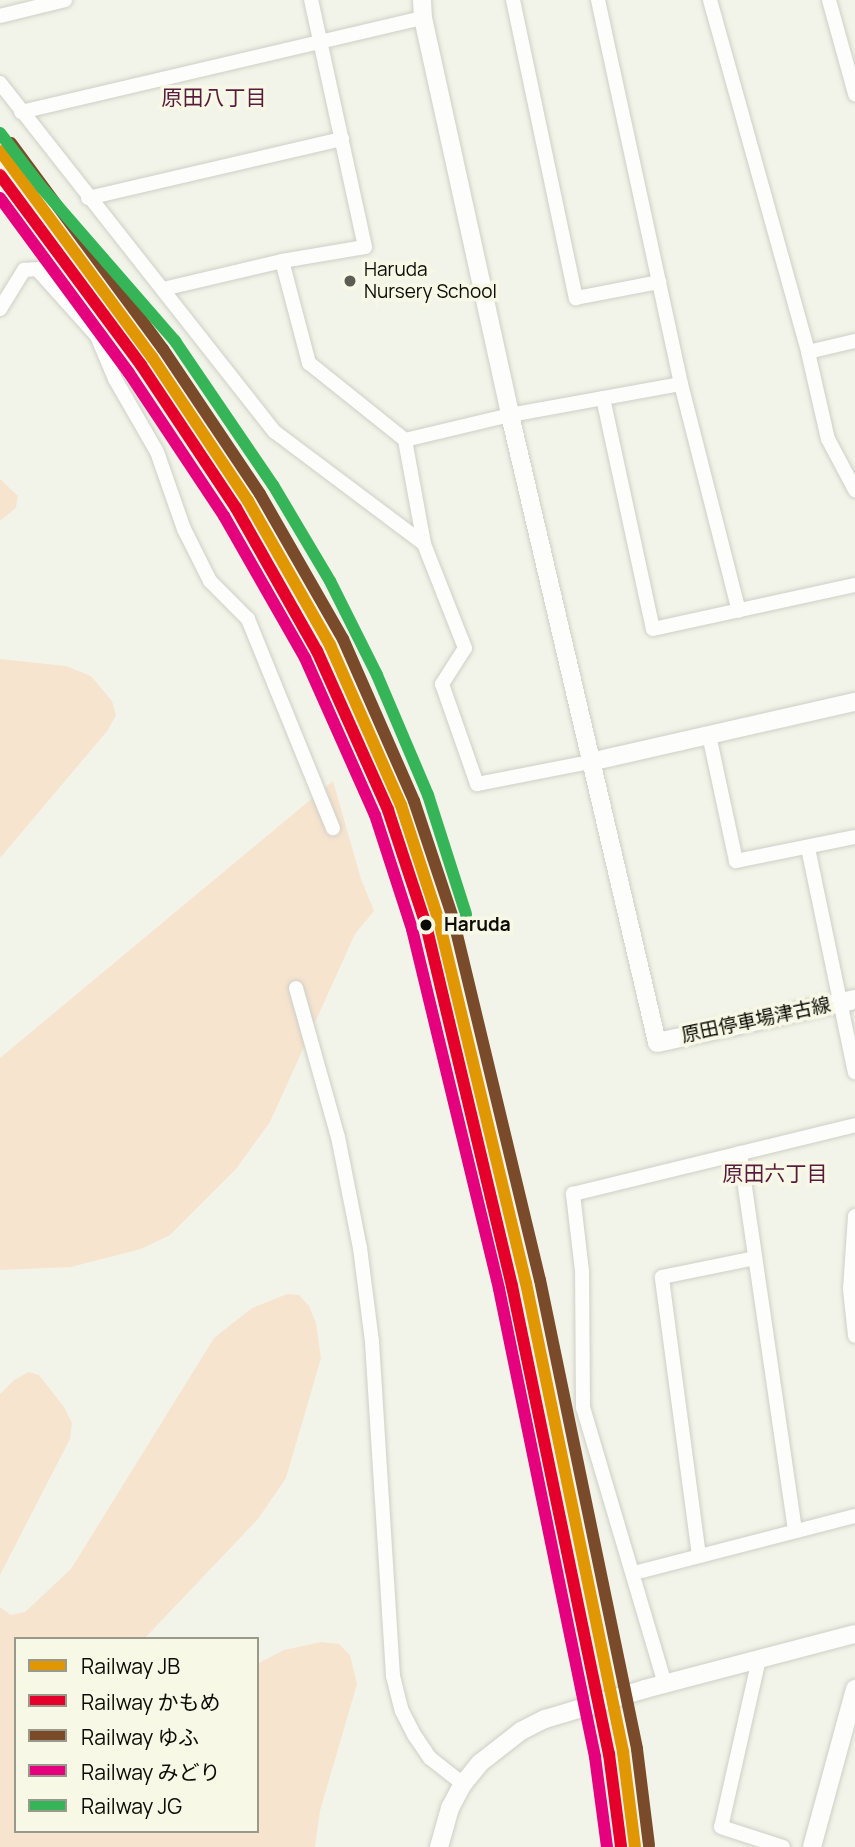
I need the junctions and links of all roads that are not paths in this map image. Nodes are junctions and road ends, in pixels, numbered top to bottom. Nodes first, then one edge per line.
1 (65, 0) edge
2 (311, 0) edge
3 (513, 0) edge
4 (598, 0) edge
5 (710, 0) edge
6 (829, 0) edge
7 (422, 9) edge
8 (0, 16) edge
9 (321, 40) junction
10 (0, 83) edge
11 (855, 94) edge
12 (21, 112) junction
13 (342, 139) junction
14 (88, 198) junction
15 (282, 261) junction
16 (659, 282) junction
17 (163, 289) junction
18 (0, 309) edge
19 (855, 341) edge
20 (808, 352) junction
21 (681, 384) junction
22 (603, 398) junction
23 (510, 415) junction
24 (405, 440) junction
25 (855, 490) edge
26 (424, 544) junction
27 (855, 585) edge
28 (739, 611) junction
29 (855, 702) edge
30 (709, 734) junction
31 (590, 762) junction
32 (333, 828) dead end
33 (855, 837) edge
34 (808, 848) junction
35 (296, 988) dead end
36 (849, 1000) edge
37 (657, 1042) joint
38 (855, 1072) edge
39 (855, 1125) edge
40 (740, 1153) junction
41 (855, 1216) edge
42 (755, 1258) junction
43 (855, 1336) edge
44 (855, 1516) edge
45 (795, 1531) junction
46 (699, 1556) junction
47 (634, 1573) junction
48 (855, 1634) edge
49 (759, 1659) junction
50 (665, 1684) junction
51 (855, 1689) edge
52 (852, 1711) edge
53 (463, 1784) junction
54 (439, 1847) edge
55 (783, 1847) edge
56 (812, 1847) edge

1 - 8 street
2 - 9 street
3 - 16 street
4 - 16 street
5 - 20 street
6 - 11 street
7 - 9 street
7 - 23 street
9 - 12 street
9 - 13 street
10 - 12 street
12 - 14 street
13 - 14 street
13 - 15 street
14 - 17 street
15 - 17 street
15 - 24 street
16 - 21 street
17 - 26 street
18 - 32 street
19 - 20 street
20 - 25 street
21 - 22 street
21 - 28 street
22 - 23 street
22 - 28 street
23 - 24 street
23 - 31 street
24 - 26 street
26 - 31 street
27 - 28 street
29 - 30 street
30 - 31 street
30 - 34 street
31 - 37 street
33 - 34 street
34 - 36 street
35 - 53 street
36 - 37 main road, 原田停車場津古線
36 - 38 street
39 - 40 street
40 - 42 street
40 - 47 street
41 - 43 street
42 - 45 street
42 - 46 street
44 - 45 street
45 - 46 street
46 - 47 street
47 - 50 street
48 - 49 street
49 - 50 street
49 - 55 street
50 - 53 street
51 - 52 street
52 - 56 street
53 - 54 street

